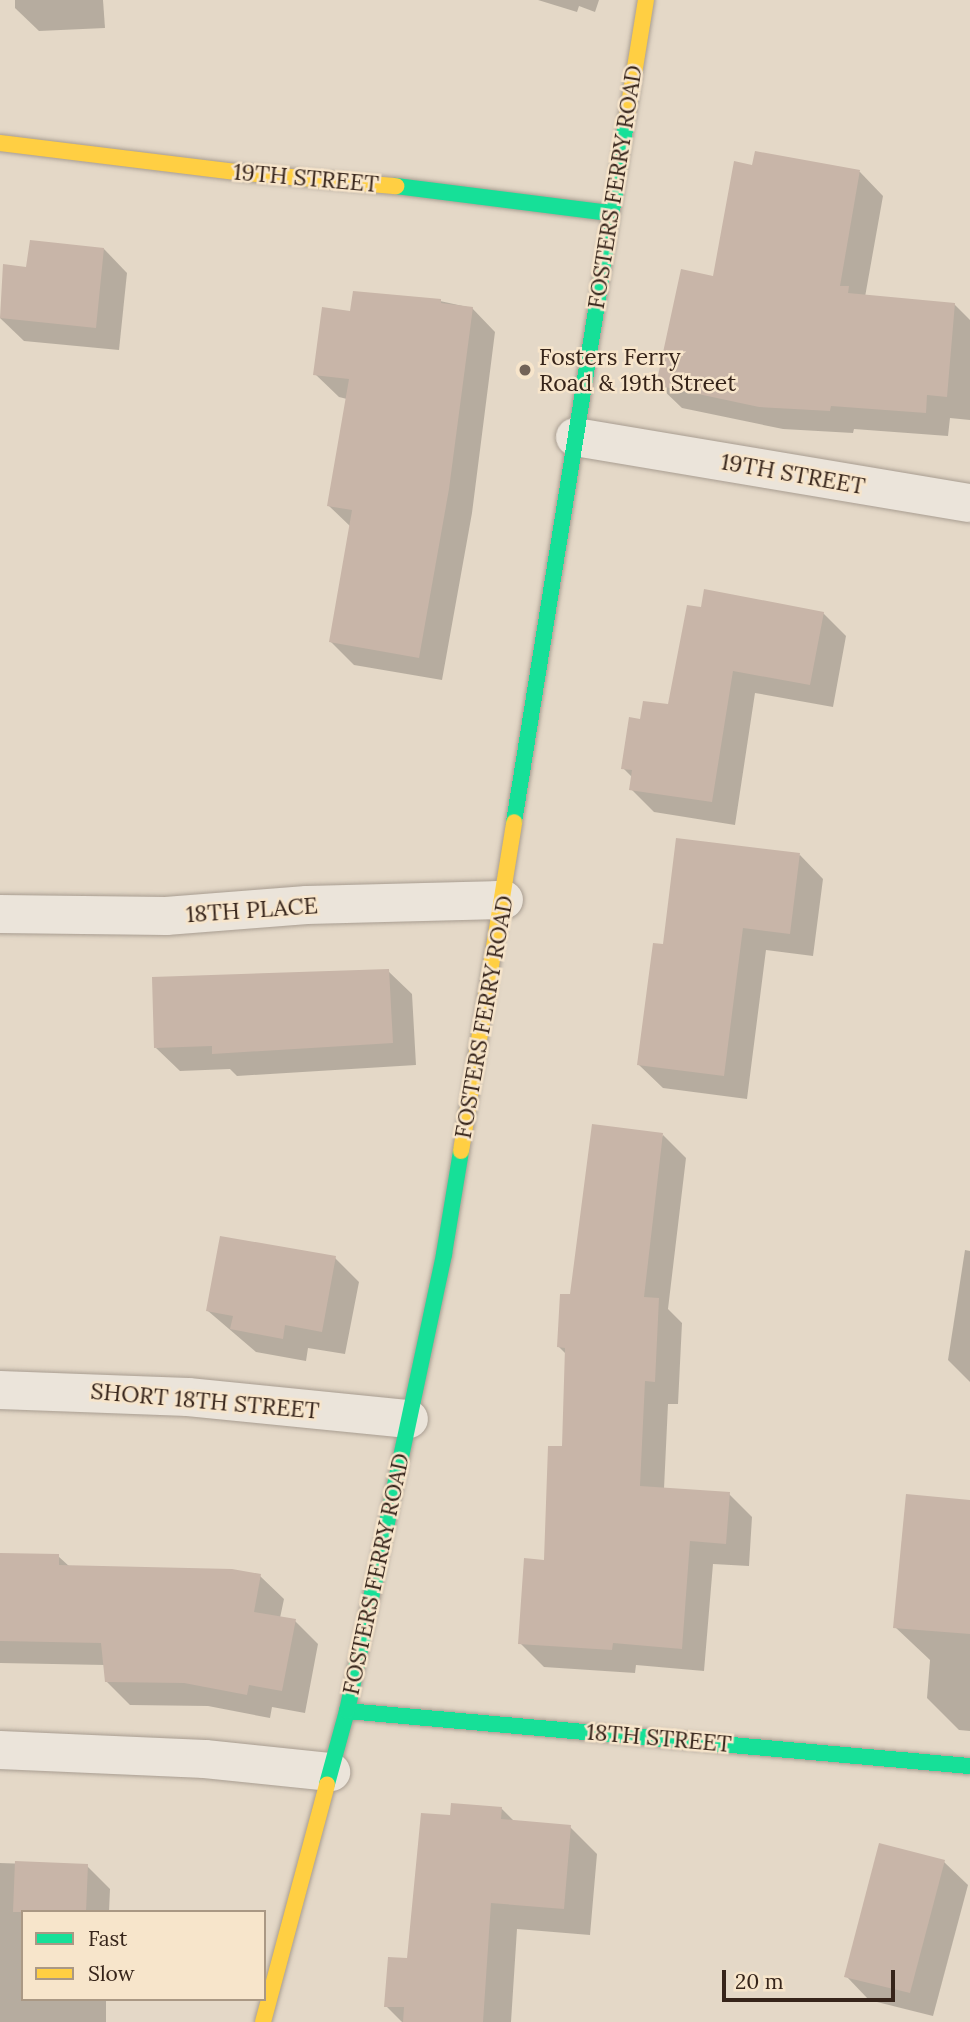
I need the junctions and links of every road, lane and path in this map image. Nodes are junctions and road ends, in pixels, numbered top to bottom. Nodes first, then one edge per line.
1 (646, 0) edge
2 (0, 143) edge
3 (611, 213) junction
4 (575, 437) junction
5 (970, 503) edge
6 (505, 900) junction
7 (0, 914) edge
8 (0, 1390) edge
9 (409, 1419) junction
10 (347, 1711) junction
11 (0, 1750) edge
12 (970, 1766) edge
13 (331, 1772) junction
14 (262, 2022) edge

1 - 3 street, FOSTERS FERRY ROAD
2 - 3 street, 19TH STREET
3 - 4 street, FOSTERS FERRY ROAD
4 - 5 street, 19TH STREET
4 - 6 street, FOSTERS FERRY ROAD
6 - 7 street, 18TH PLACE
6 - 9 street, FOSTERS FERRY ROAD
8 - 9 street, SHORT 18TH STREET
9 - 10 street, FOSTERS FERRY ROAD
10 - 12 street, 18TH STREET
10 - 13 street, FOSTERS FERRY ROAD
11 - 13 street
13 - 14 street, FOSTERS FERRY ROAD

